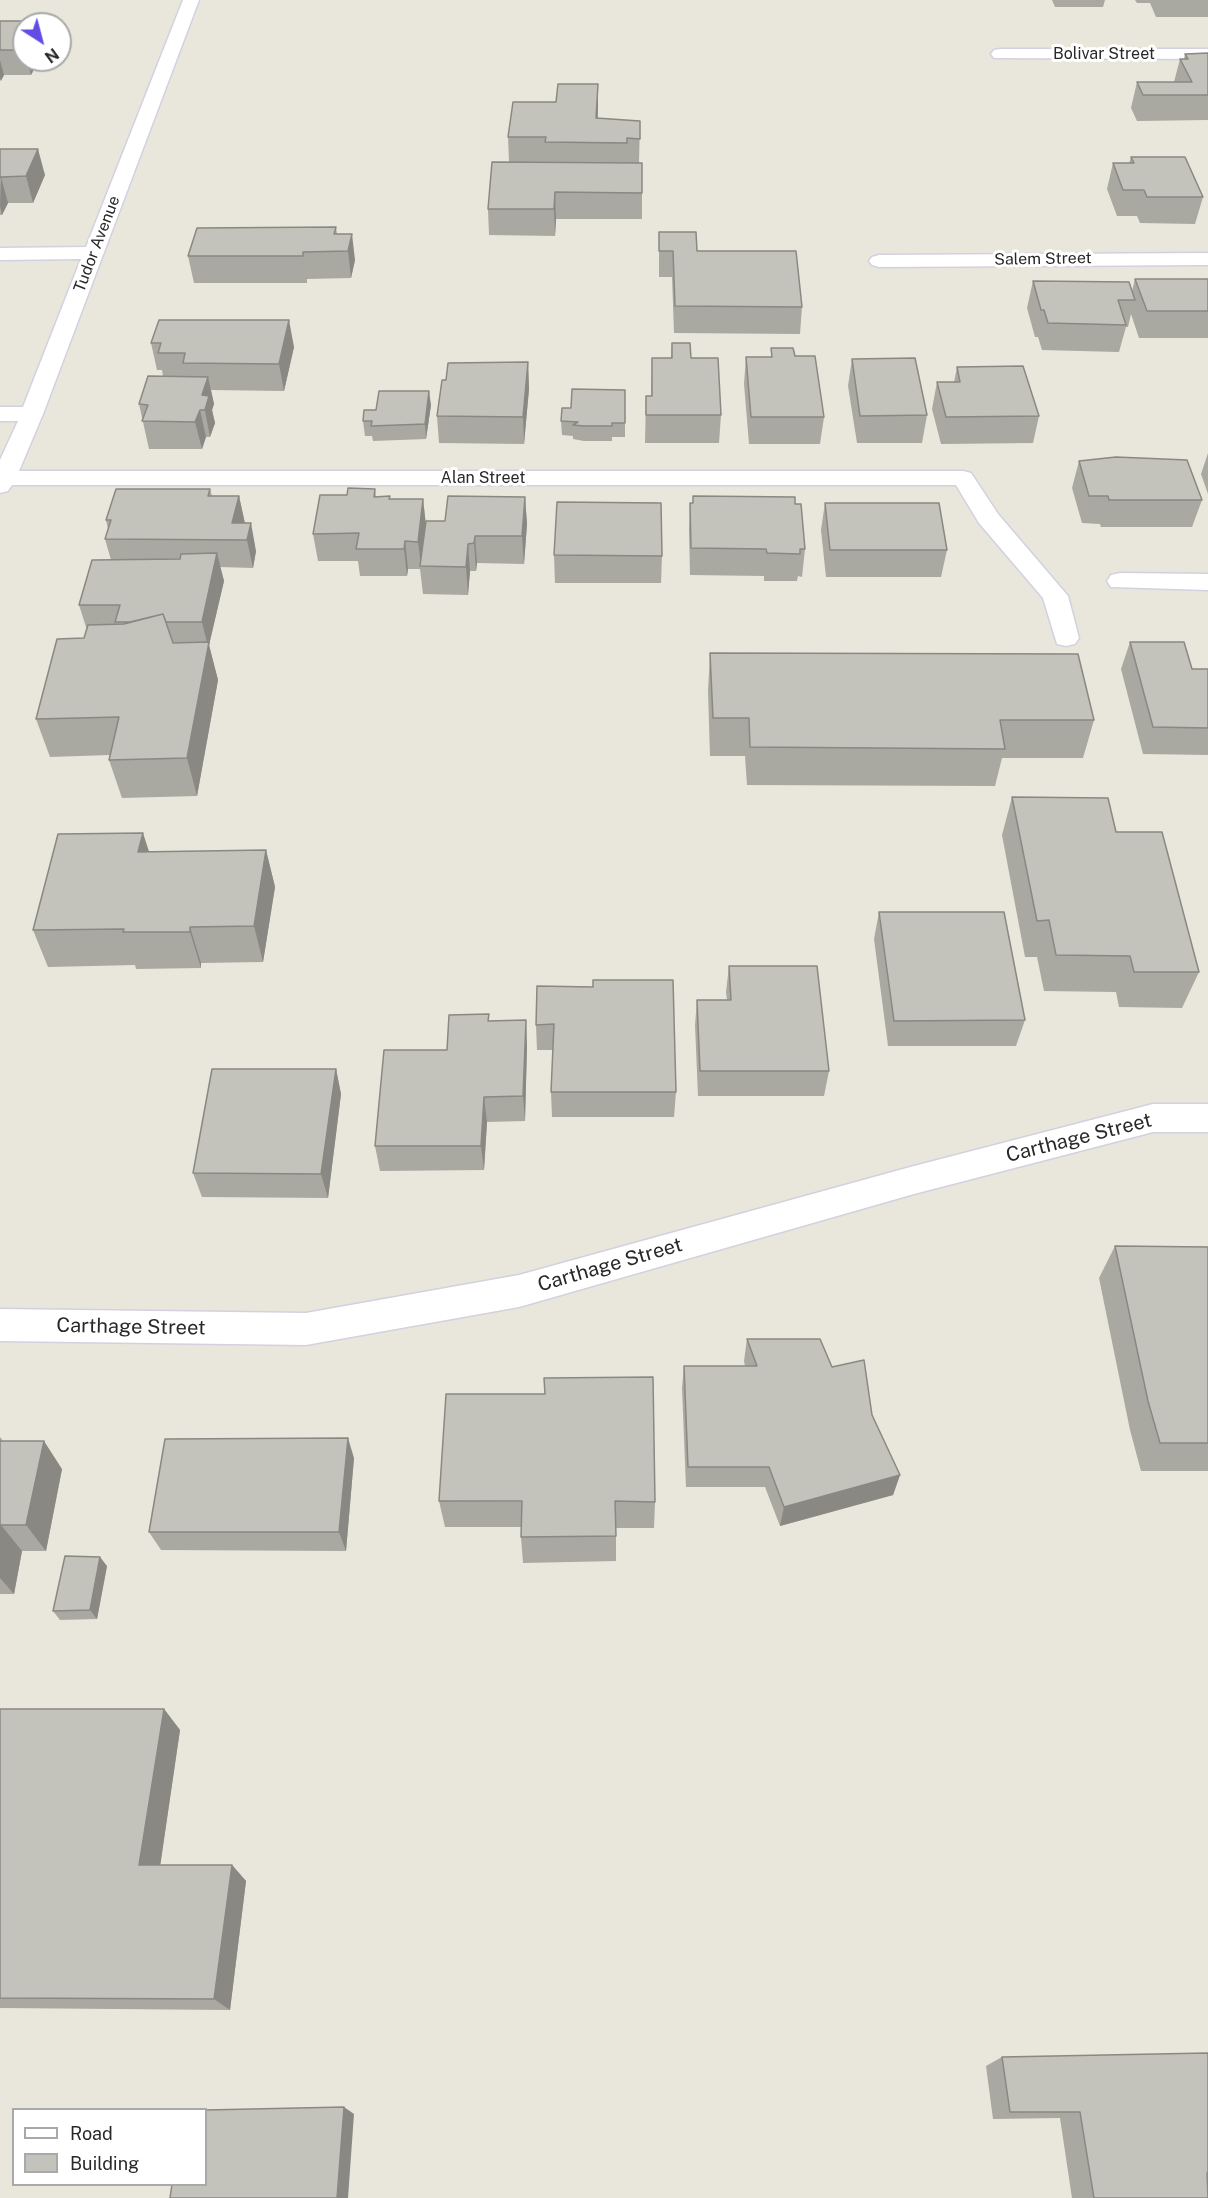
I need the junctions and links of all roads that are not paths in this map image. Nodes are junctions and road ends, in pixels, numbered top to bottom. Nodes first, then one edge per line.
1 (191, 0) edge
2 (1000, 54) dead end
3 (1208, 54) edge
4 (93, 253) junction
5 (0, 254) edge
6 (1208, 259) edge
7 (879, 261) dead end
8 (0, 414) edge
9 (32, 414) junction
10 (2, 482) edge
11 (1120, 581) dead end
12 (1208, 582) edge
13 (1066, 638) dead end
14 (1208, 1118) edge
15 (0, 1325) edge

1 - 4 street, Tudor Avenue
2 - 3 street, Bolivar Street
4 - 5 street
4 - 9 street, Tudor Avenue
6 - 7 street, Salem Street
8 - 9 street
9 - 10 street, Tudor Avenue
10 - 13 street, Alan Street
11 - 12 street
14 - 15 street, Carthage Street

